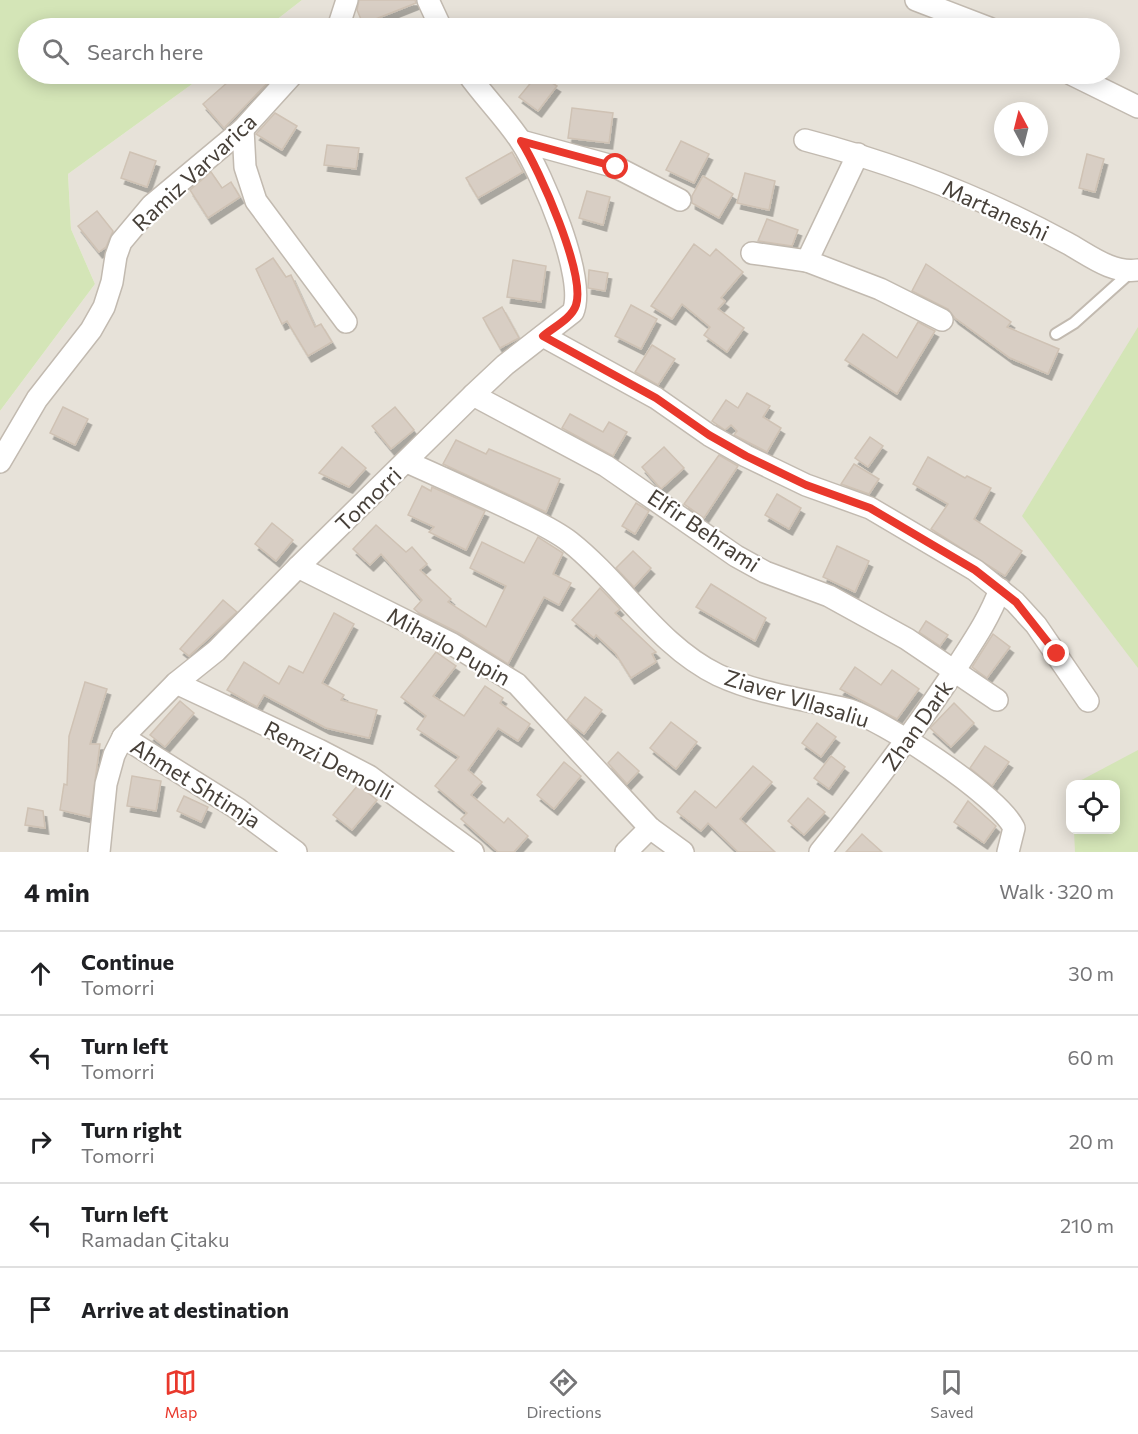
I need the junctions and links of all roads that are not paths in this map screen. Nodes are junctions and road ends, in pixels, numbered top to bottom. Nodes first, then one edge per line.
1 (347, 0) edge
2 (428, 0) edge
3 (923, 2) edge
4 (341, 18) edge
5 (436, 18) edge
6 (964, 18) edge
7 (284, 84) edge
8 (476, 84) edge
9 (1091, 84) edge
10 (1138, 107) edge
11 (243, 129) junction
12 (805, 140) dead end
13 (521, 141) junction
14 (858, 154) junction
15 (680, 200) dead end
16 (752, 253) dead end
17 (807, 261) junction
18 (1135, 270) edge
19 (942, 320) dead end
20 (346, 322) dead end
21 (1056, 334) dead end
22 (543, 336) junction
23 (473, 395) junction
24 (0, 462) edge
25 (406, 462) junction
26 (298, 567) junction
27 (1000, 589) junction
28 (954, 671) junction
29 (176, 683) junction
30 (998, 700) dead end
31 (1088, 701) dead end
32 (123, 737) junction
33 (906, 741) junction
34 (650, 828) junction
35 (99, 852) edge
36 (296, 852) edge
37 (473, 852) edge
38 (626, 852) edge
39 (683, 852) edge
40 (820, 852) edge
41 (1008, 852) edge

1 - 4 street
2 - 5 street
3 - 6 street
7 - 11 street, Ramiz Varvarica
8 - 13 street, Tomorri
9 - 10 street
11 - 20 street
11 - 24 street, Ramiz Varvarica
12 - 14 street, Martaneshi
13 - 15 street
13 - 22 street, Tomorri
14 - 17 street
14 - 18 street, Martaneshi
16 - 17 street
17 - 19 street
18 - 21 lane, Martaneshi
22 - 23 street, Tomorri
22 - 27 street
23 - 25 street, Tomorri
23 - 28 street, Elfir Behrami
25 - 26 street, Tomorri
25 - 33 street, Ziaver Vllasaliu
26 - 29 street, Tomorri
26 - 34 street, Mihailo Pupin
27 - 28 street, Zhan Dark
27 - 31 street
28 - 30 street, Elfir Behrami
28 - 33 street, Zhan Dark
29 - 32 street, Tomorri
29 - 37 street, Remzi Demolli
32 - 35 street, Tomorri
32 - 36 street, Ahmet Shtimja
33 - 40 street, Zhan Dark
33 - 41 street, Ziaver Vllasaliu
34 - 38 street
34 - 39 street, Mihailo Pupin

